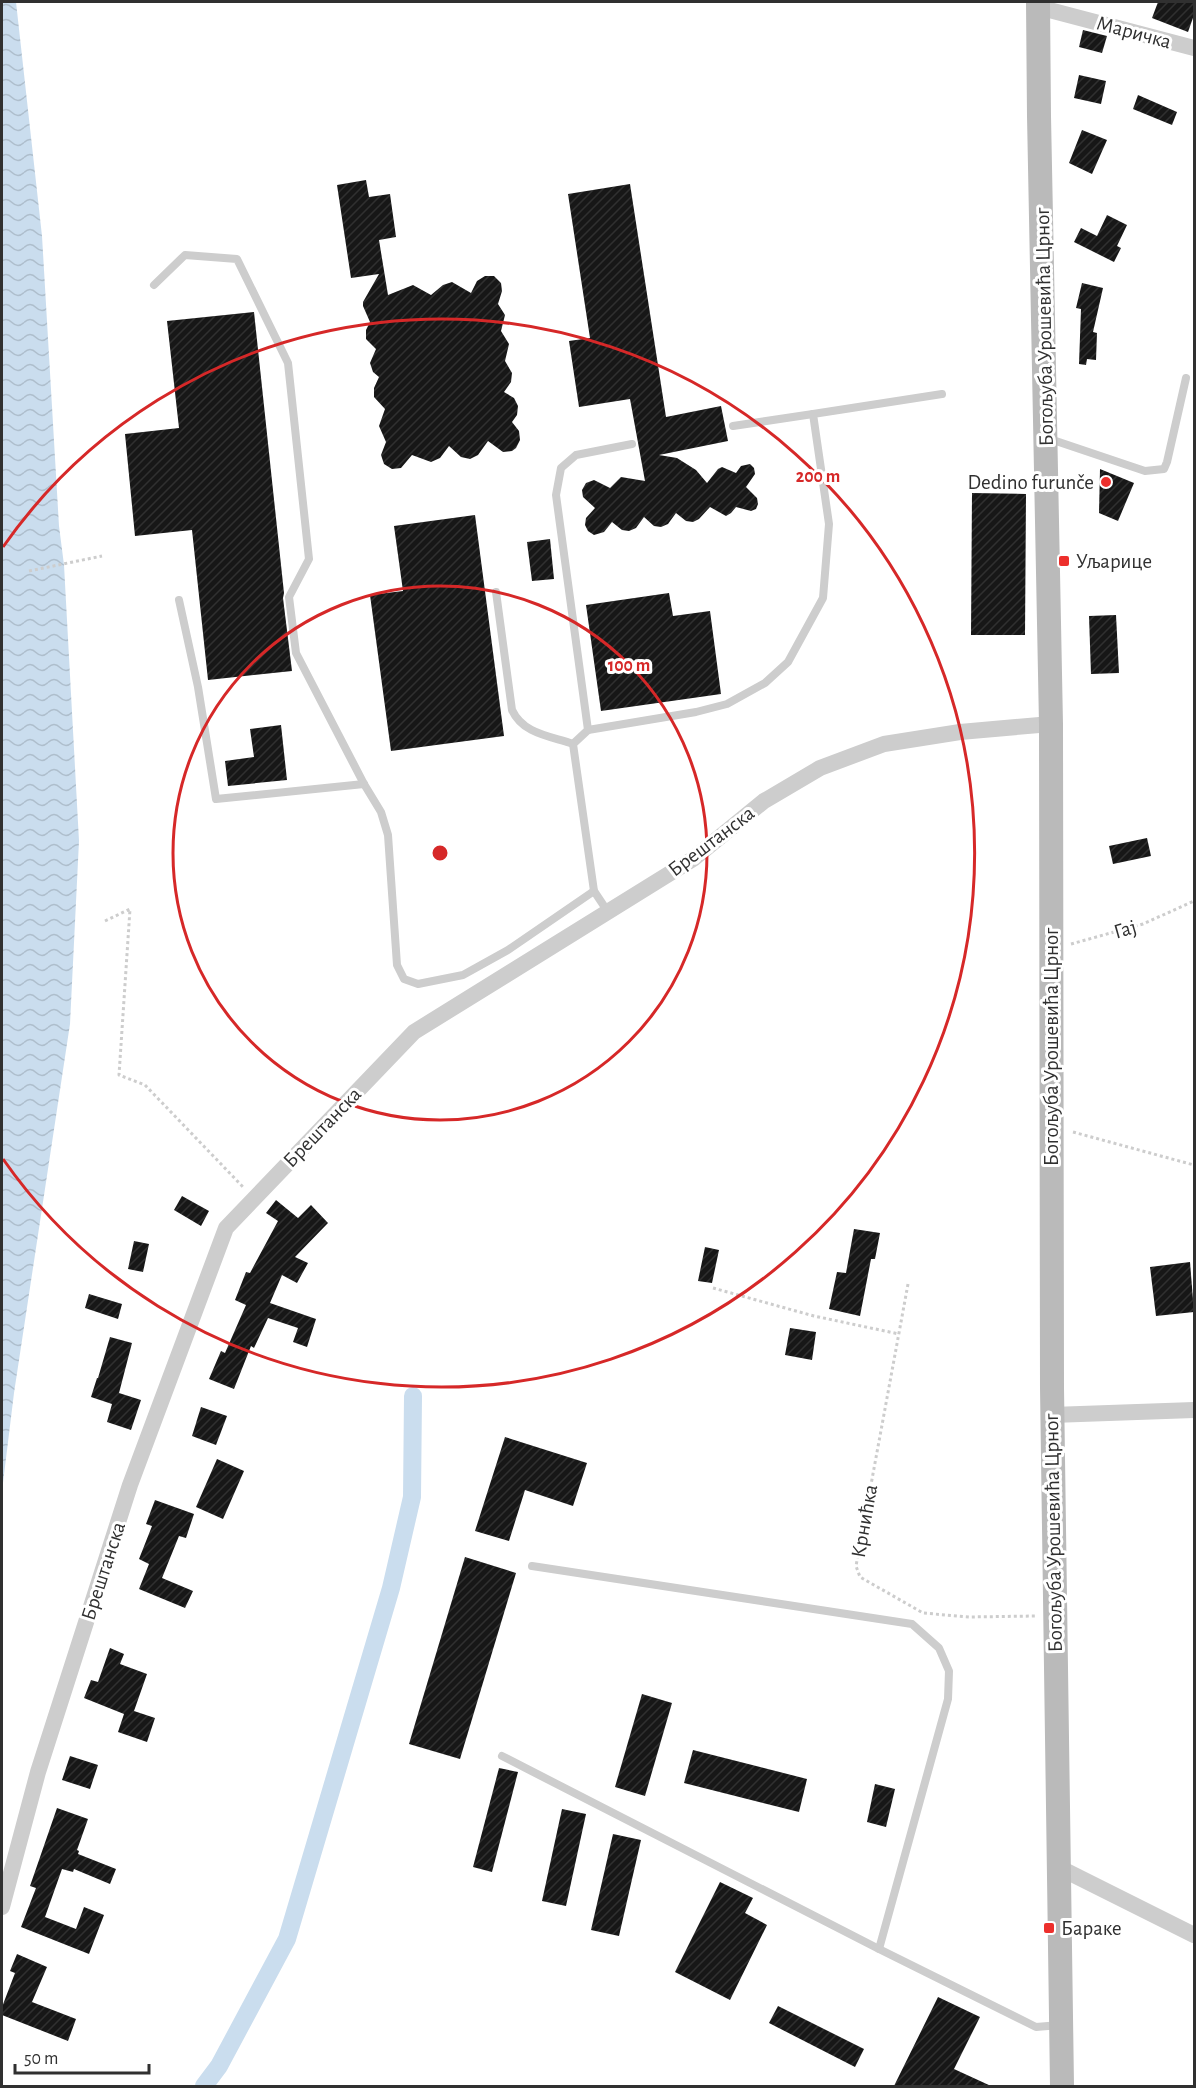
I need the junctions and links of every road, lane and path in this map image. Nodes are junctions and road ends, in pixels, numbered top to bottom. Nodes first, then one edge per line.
1 (1038, 4) edge
2 (1194, 48) edge
3 (154, 285) dead end
4 (1186, 378) dead end
5 (942, 394) dead end
6 (813, 414) junction
7 (733, 426) dead end
8 (1046, 438) junction
9 (632, 444) dead end
10 (102, 556) dead end
11 (29, 571) dead end
12 (496, 592) dead end
13 (179, 600) dead end
14 (1052, 724) junction
15 (588, 730) junction
16 (573, 744) junction
17 (364, 784) junction
18 (594, 891) junction
19 (1194, 901) edge
20 (608, 913) junction
21 (105, 921) dead end
22 (1052, 949) junction
23 (1051, 1126) junction
24 (1194, 1165) edge
25 (253, 1198) junction
26 (908, 1284) dead end
27 (713, 1288) dead end
28 (899, 1334) junction
29 (1194, 1410) edge
30 (1052, 1415) junction
31 (532, 1566) dead end
32 (1054, 1616) junction
33 (502, 1756) dead end
34 (1058, 1867) junction
35 (2, 1907) edge
36 (1194, 1935) edge
37 (879, 1949) junction
38 (1061, 2025) junction
39 (1062, 2086) edge

1 - 2 street, Маричка
1 - 8 street, Богољуба Урошевића Црног
3 - 17 lane
4 - 8 lane
5 - 6 lane
6 - 7 lane
6 - 15 lane
8 - 14 street, Богољуба Урошевића Црног
9 - 15 lane
10 - 11 path
12 - 16 lane
13 - 17 lane
14 - 20 street, Брештанска
14 - 22 street, Богољуба Урошевића Црног
15 - 16 lane
16 - 18 lane
17 - 18 lane
18 - 20 lane
19 - 22 path, Гај
20 - 25 street, Брештанска
21 - 25 path
22 - 23 street, Богољуба Урошевића Црног
23 - 24 path
23 - 30 street, Богољуба Урошевића Црног
25 - 35 street, Брештанска
26 - 28 path, Крнићка
27 - 28 path
28 - 32 path, Крнићка
29 - 30 street
30 - 32 street, Богољуба Урошевића Црног
31 - 37 lane
32 - 34 street, Богољуба Урошевића Црног
33 - 37 lane
34 - 36 street
34 - 38 street, Богољуба Урошевића Црног
37 - 38 lane
38 - 39 street, Богољуба Урошевића Црног

